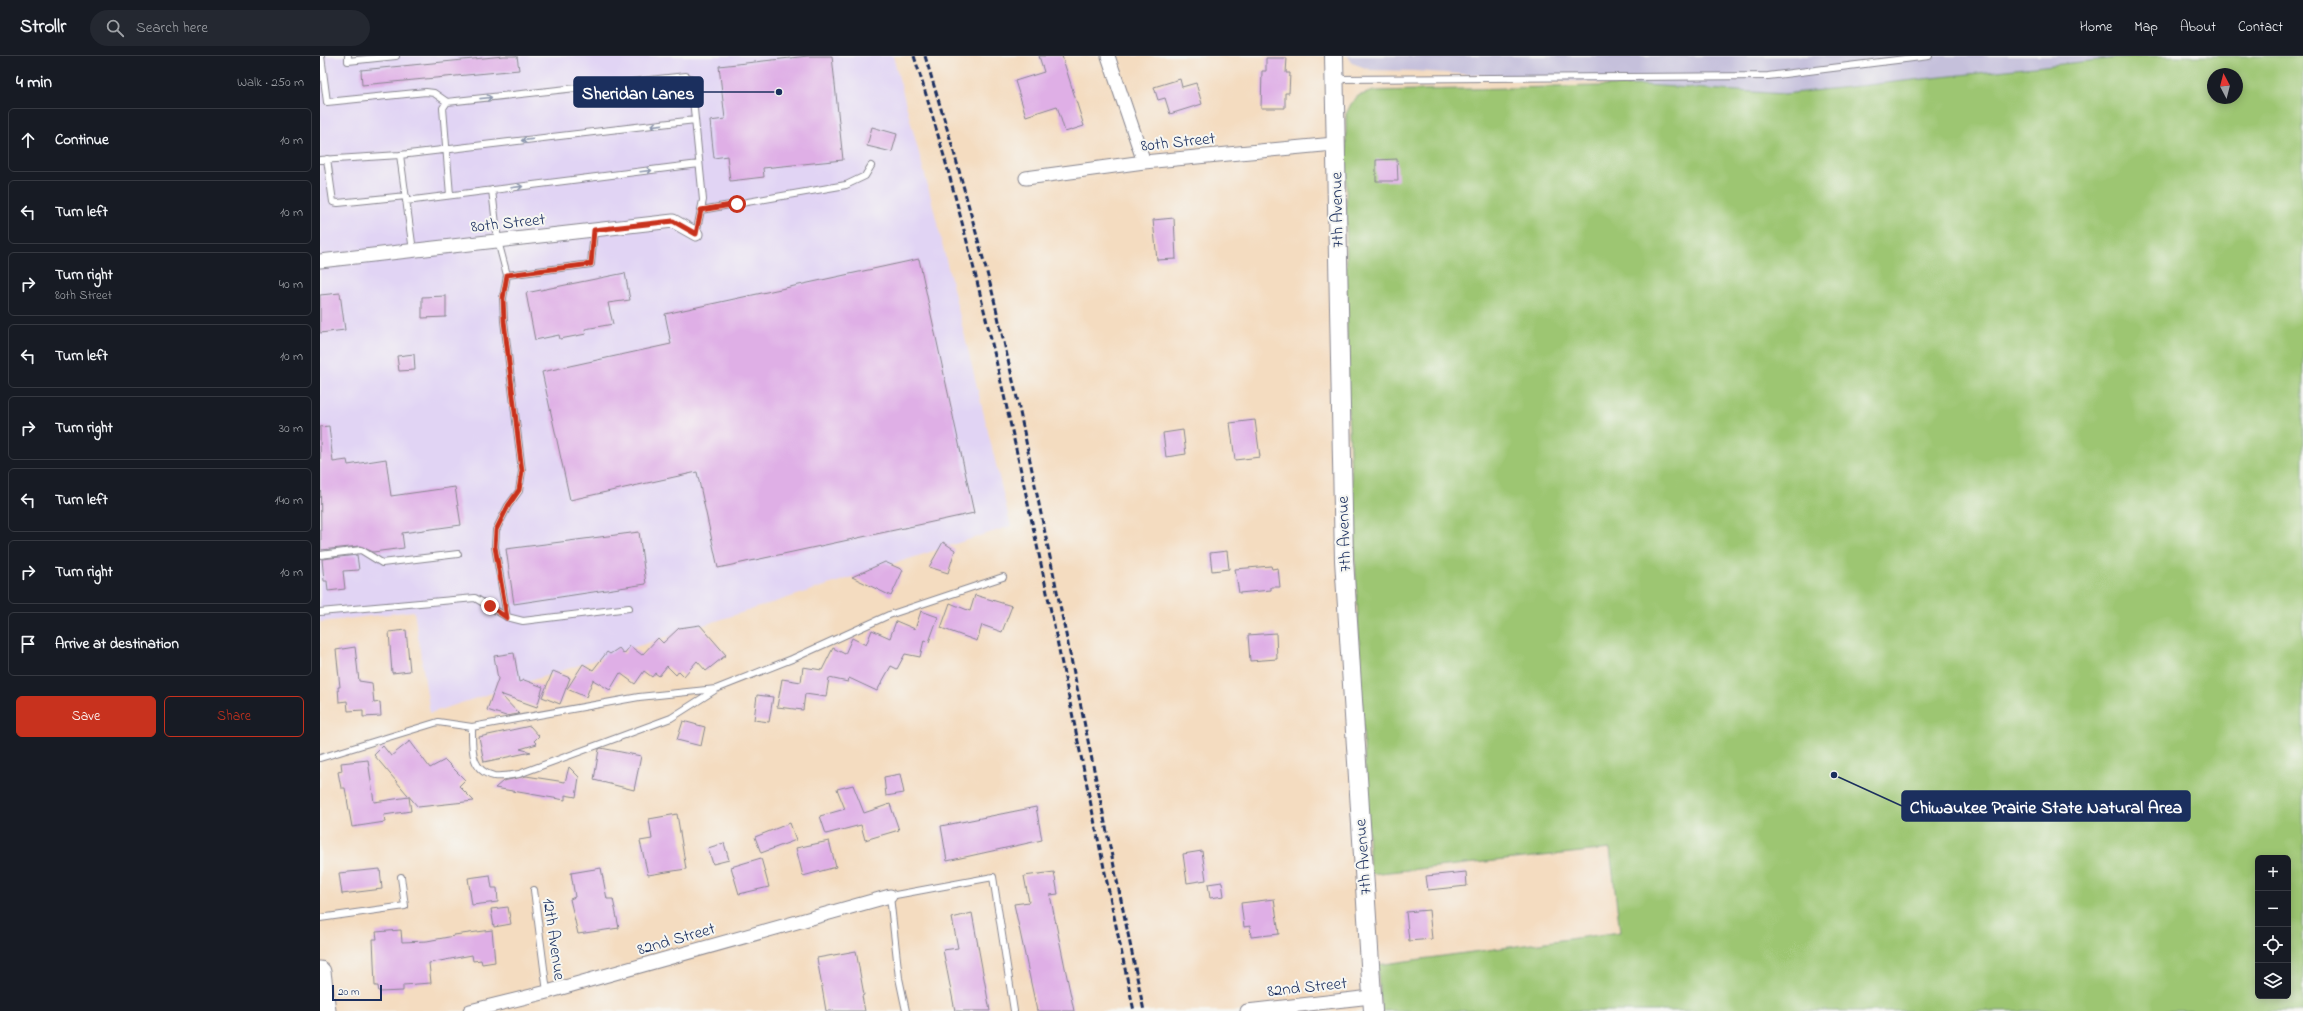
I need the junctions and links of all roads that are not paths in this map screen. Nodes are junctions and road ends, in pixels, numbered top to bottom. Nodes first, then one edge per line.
1 (321, 56) edge
2 (348, 56) edge
3 (396, 56) edge
4 (1108, 56) edge
5 (1334, 56) edge
6 (1929, 56) edge
7 (1334, 79) junction
8 (447, 102) junction
9 (695, 120) junction
10 (1334, 144) junction
11 (446, 149) junction
12 (400, 155) junction
13 (327, 159) junction
14 (320, 160) edge
15 (1144, 162) junction
16 (700, 164) junction
17 (871, 166) dead end
18 (1026, 178) dead end
19 (492, 190) junction
20 (450, 195) junction
21 (406, 198) junction
22 (701, 210) junction
23 (594, 230) junction
24 (696, 234) joint
25 (498, 241) junction
26 (413, 250) junction
27 (320, 261) edge
28 (507, 275) junction
29 (458, 554) dead end
30 (320, 555) edge
31 (1003, 577) dead end
32 (629, 608) dead end
33 (320, 612) edge
34 (507, 618) junction
35 (716, 689) junction
36 (472, 727) junction
37 (320, 758) edge
38 (401, 877) dead end
39 (534, 890) dead end
40 (890, 896) junction
41 (320, 918) edge
42 (320, 972) edge
43 (548, 992) junction
44 (1372, 1004) edge
45 (325, 1011) edge
46 (470, 1011) edge
47 (906, 1011) edge
48 (1014, 1011) edge
49 (1246, 1011) edge

1 - 8 lane
2 - 3 lane
4 - 15 street
5 - 7 street, 7th Avenue
6 - 7 lane
7 - 10 street, 7th Avenue
8 -> 9 lane
8 - 11 lane
9 -> 11 lane
9 - 16 lane
10 - 15 street, 80th Street
10 - 44 street, 7th Avenue
11 - 12 lane
11 - 20 lane
12 - 13 lane
12 - 21 lane
13 - 14 lane
13 - 21 lane
15 - 18 street, 80th Street
19 -> 16 lane
16 - 22 lane
17 - 22 lane
19 - 20 lane
19 - 25 lane
20 - 21 lane
21 - 26 lane
22 - 24 lane
23 - 24 street, 80th Street
23 - 25 street, 80th Street
23 - 28 lane
25 - 26 street, 80th Street
25 - 28 lane
26 - 27 street, 80th Street
28 - 34 lane
29 - 30 lane
31 - 35 lane
32 - 34 lane
33 - 34 lane
35 - 36 lane
35 - 36 lane
36 - 37 lane
38 - 41 lane
39 - 43 lane, 12th Avenue
40 - 43 street, 82nd Street
40 - 47 lane
40 - 48 lane
42 - 45 main road
43 - 46 street, 82nd Street
44 - 49 street, 82nd Street

